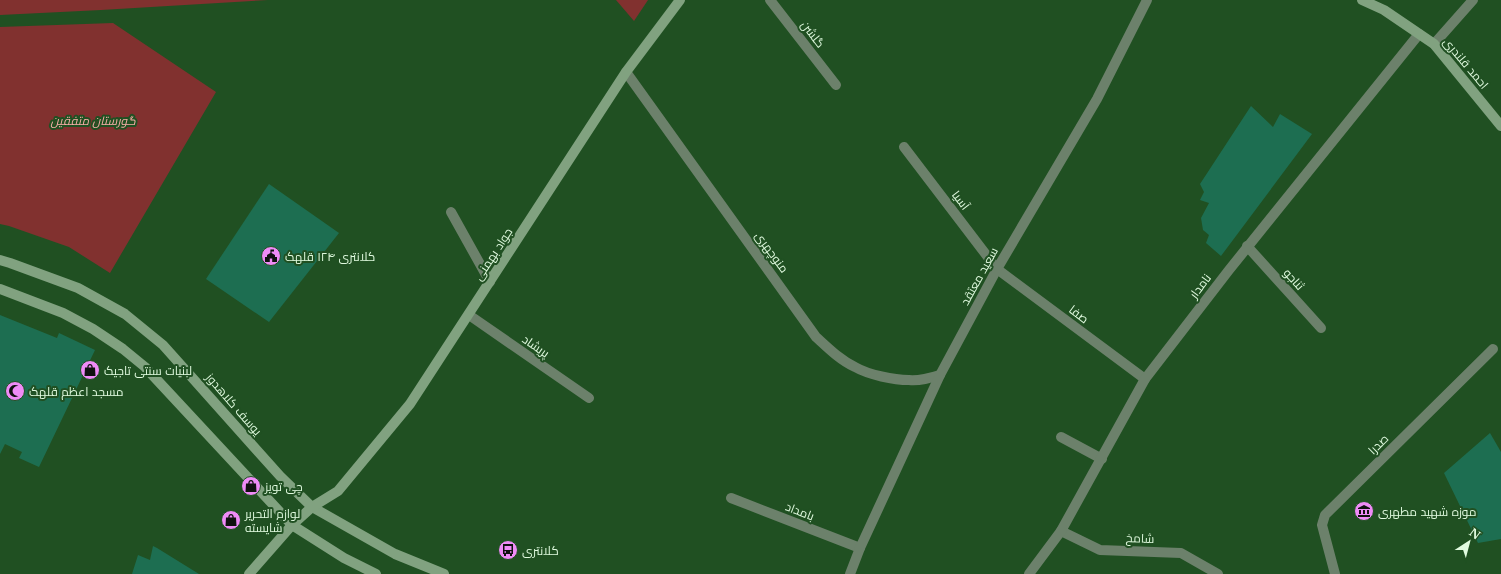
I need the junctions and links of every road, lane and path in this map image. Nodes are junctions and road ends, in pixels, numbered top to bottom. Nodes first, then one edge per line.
1 (680, 0) edge
2 (770, 0) edge
3 (1147, 0) edge
4 (1362, 0) edge
5 (1473, 0) edge
6 (1419, 34) junction
7 (1434, 44) junction
8 (626, 72) junction
9 (836, 85) dead end
10 (1501, 126) edge
11 (904, 147) dead end
12 (451, 212) dead end
13 (1248, 246) junction
14 (0, 260) edge
15 (997, 269) junction
16 (490, 282) junction
17 (0, 289) edge
18 (469, 315) junction
19 (1321, 328) dead end
20 (1493, 349) dead end
21 (940, 375) junction
22 (1145, 379) junction
23 (589, 398) dead end
24 (1061, 437) dead end
25 (1102, 459) junction
26 (731, 498) dead end
27 (312, 507) junction
28 (292, 525) junction
29 (1061, 531) junction
30 (860, 548) junction
31 (249, 574) edge
32 (376, 574) edge
33 (444, 574) edge
34 (850, 574) edge
35 (1029, 574) edge
36 (1218, 574) edge
37 (1335, 574) edge

1 - 8 main road, جواد بهمنی
2 - 9 street, گلشن
3 - 15 street, سعید معتقد
4 - 6 main road, احمد قلندری
5 - 7 street
6 - 7 main road, احمد قلندری
6 - 13 street, نامدار
7 - 10 main road, احمد قلندری
8 - 16 main road, جواد بهمنی
8 - 21 street, منوچهری
11 - 15 street, آسیا
12 - 16 street
13 - 19 street, ثناجو
13 - 22 street, نامدار
14 - 27 main road, یوسف کلاهدوز
15 - 21 street, سعید معتقد
15 - 22 street, صفا
16 - 18 main road, جواد بهمنی
17 - 28 main road
18 - 23 street, پریشاد
18 - 27 main road, جواد بهمنی
20 - 37 street, صدرا
21 - 30 street, سعید معتقد
22 - 25 street, نامدار
24 - 25 street
25 - 29 street, نامدار
26 - 30 street, بامداد
27 - 28 main road, جواد بهمنی
27 - 33 main road, یوسف کلاهدوز
28 - 31 main road, جواد بهمنی
28 - 32 main road
29 - 35 street, نامدار
29 - 36 street, شامخ
30 - 34 street, سعید معتقد

